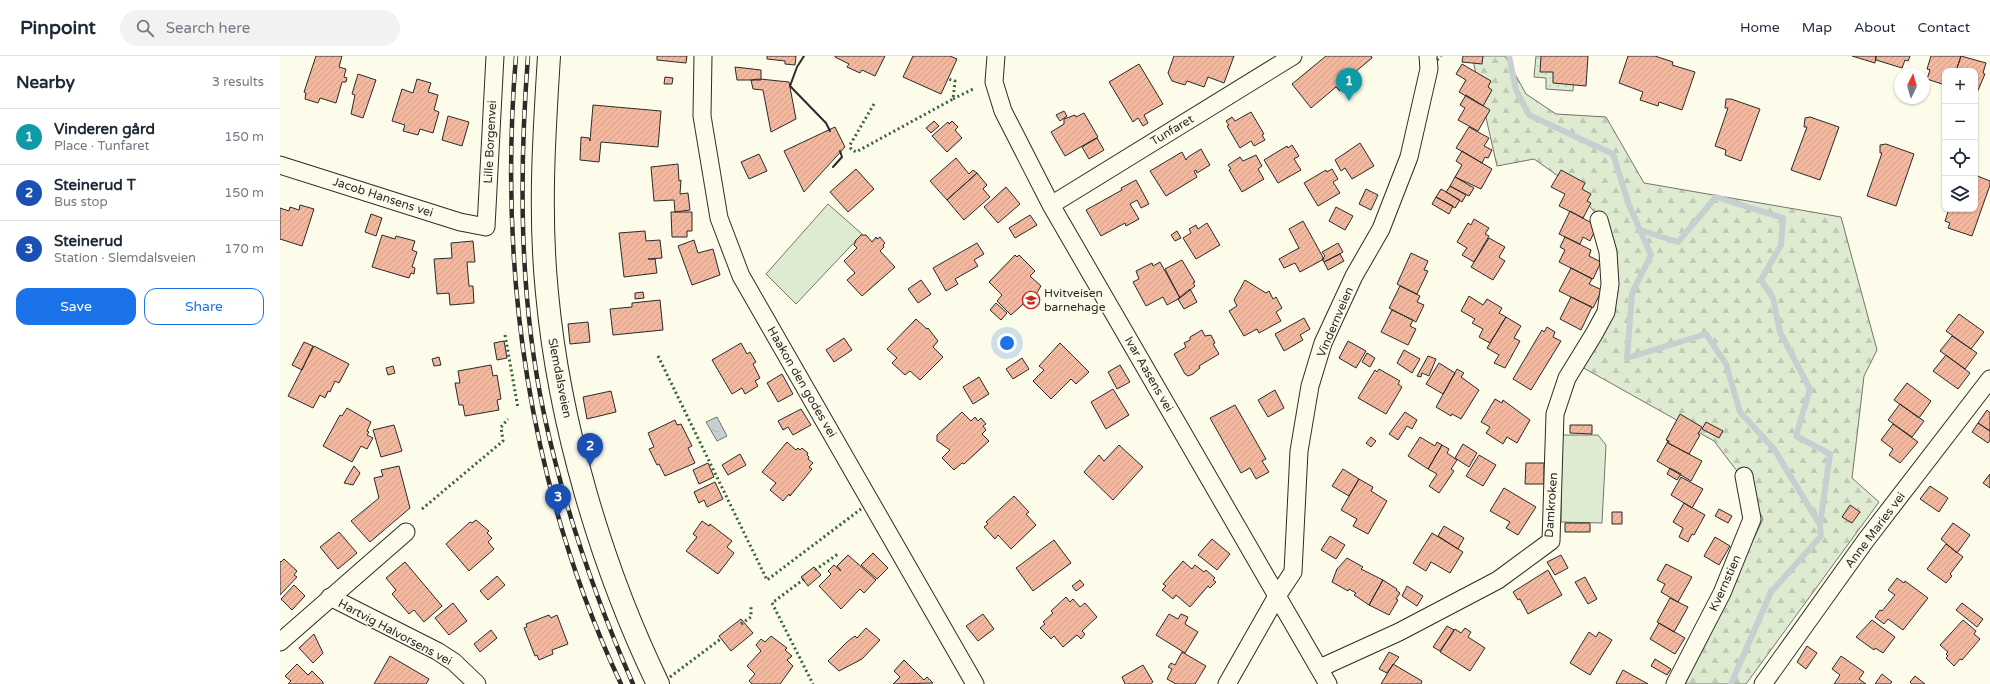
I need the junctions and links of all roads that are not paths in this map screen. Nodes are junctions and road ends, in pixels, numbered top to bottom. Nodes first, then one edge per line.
1 (494, 56) edge
2 (549, 56) edge
3 (704, 56) edge
4 (996, 56) edge
5 (1293, 56) edge
6 (1429, 56) edge
7 (280, 165) edge
8 (1051, 205) junction
9 (1599, 220) dead end
10 (486, 227) joint
11 (1990, 379) edge
12 (1744, 476) dead end
13 (406, 532) dead end
14 (1277, 596) junction
15 (330, 597) junction
16 (280, 642) edge
17 (1320, 668) junction
18 (470, 681) edge
19 (658, 684) edge
20 (975, 684) edge
21 (1227, 684) edge
22 (1328, 684) edge
23 (1674, 684) edge
24 (1763, 684) edge

1 - 10 street, Lille Borgenvei
2 - 19 main road, Slemdalsveien
3 - 20 street, Haakon den godes vei
4 - 8 street, Ivar Aasens vei
5 - 8 street, Tunfaret
6 - 14 street, Vindernveien
7 - 10 street, Jacob Hansens vei
8 - 14 street, Ivar Aasens vei
9 - 17 street, Damkroken
11 - 24 street, Anne Maries vei
12 - 23 street, Kvernstien
13 - 15 street
14 - 17 street, Ivar Aasens vei
14 - 21 street, Vindernveien
15 - 16 street
15 - 18 street, Hartvig Halvorsens vei
17 - 22 street, Ivar Aasens vei

